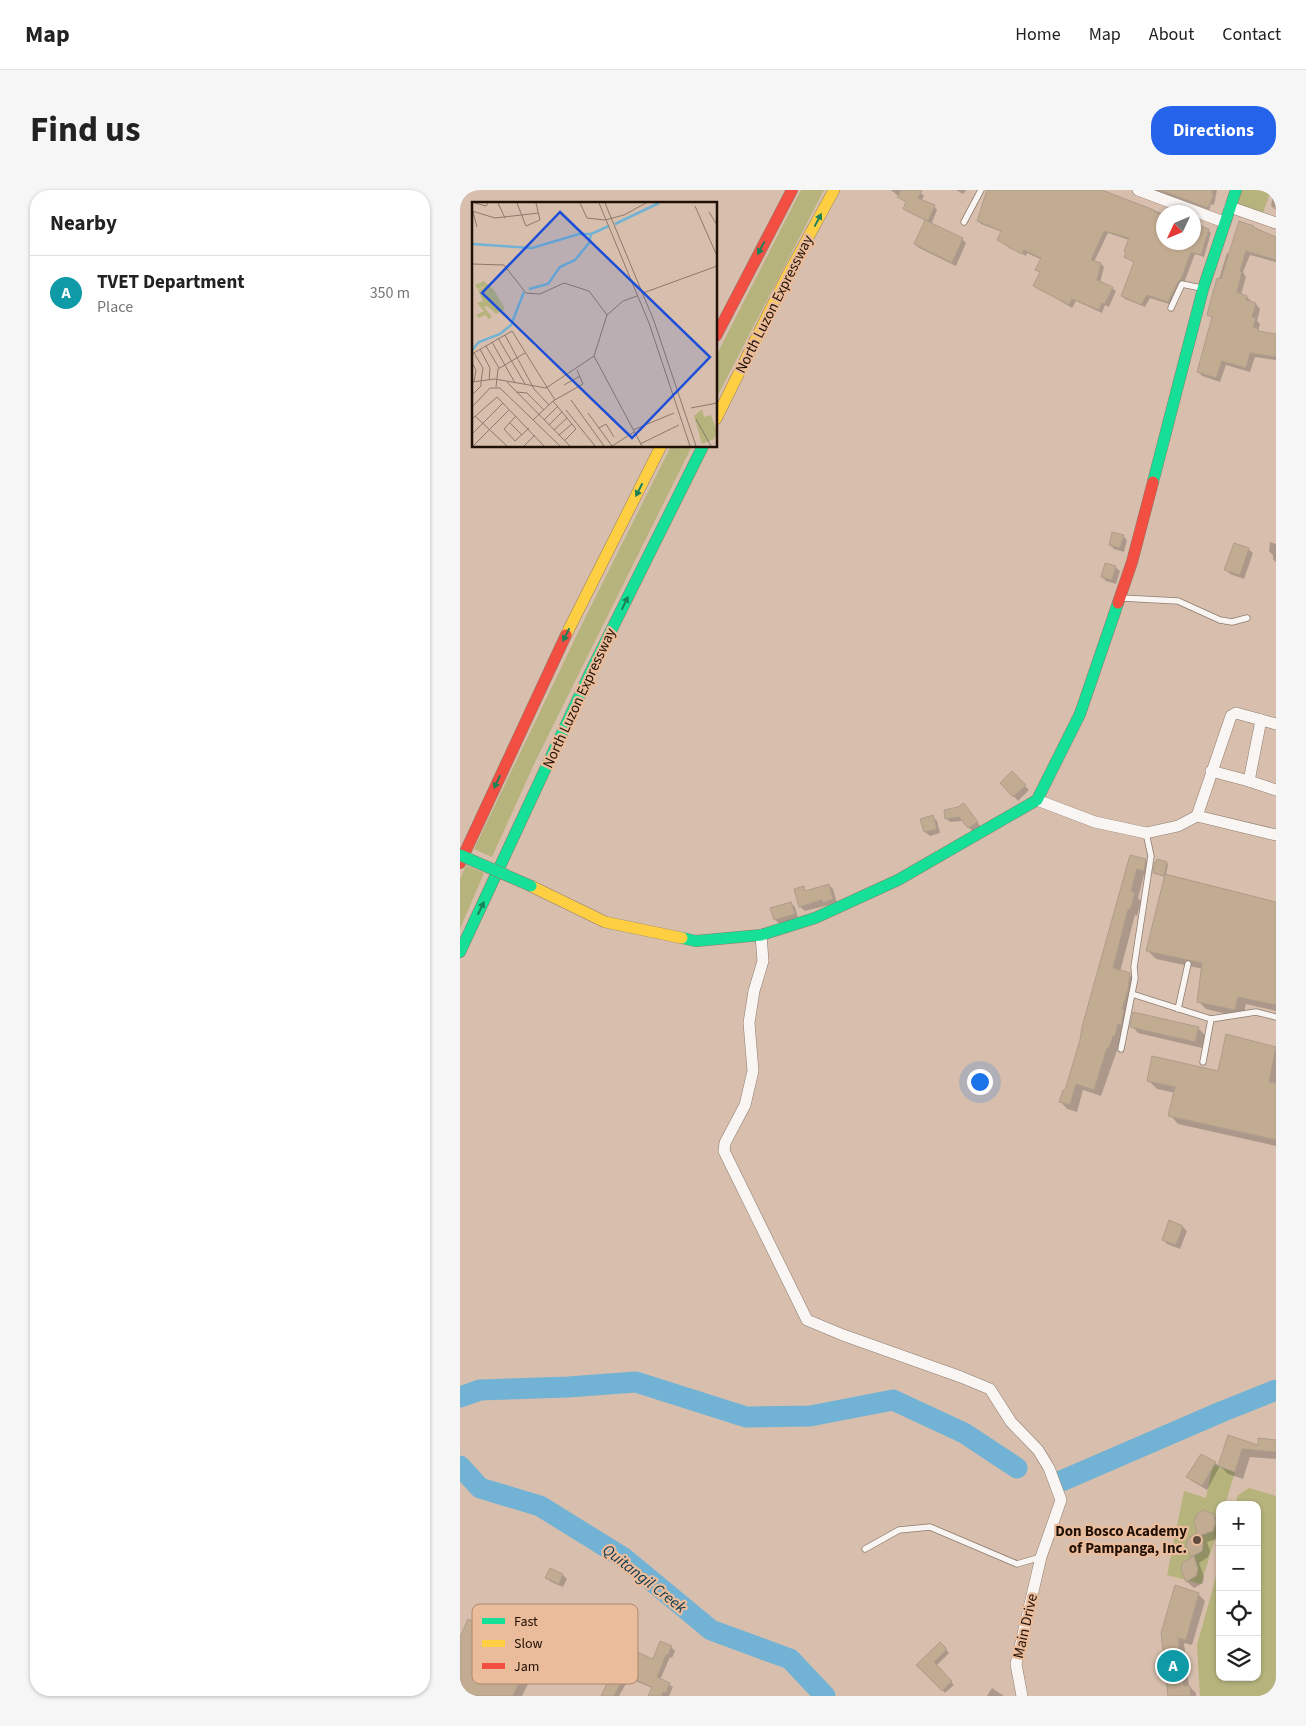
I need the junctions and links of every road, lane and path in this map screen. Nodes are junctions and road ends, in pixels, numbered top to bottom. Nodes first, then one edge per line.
1 (792, 190) edge
2 (834, 190) edge
3 (981, 190) edge
4 (1138, 190) edge
5 (1236, 190) edge
6 (1230, 207) junction
7 (964, 222) dead end
8 (1224, 222) junction
9 (1276, 223) edge
10 (1203, 289) junction
11 (1171, 308) dead end
12 (718, 332) edge
13 (718, 415) edge
14 (660, 448) edge
15 (702, 448) edge
16 (1120, 598) junction
17 (1247, 618) dead end
18 (1261, 720) junction
19 (1276, 724) edge
20 (1211, 771) junction
21 (1249, 781) junction
22 (1276, 790) edge
23 (1037, 800) junction
24 (1197, 816) junction
25 (1146, 833) junction
26 (1276, 835) edge
27 (460, 855) edge
28 (460, 863) edge
29 (760, 935) junction
30 (460, 952) edge
31 (1188, 964) dead end
32 (1132, 994) junction
33 (1178, 1008) junction
34 (1276, 1017) edge
35 (1210, 1019) junction
36 (1121, 1050) dead end
37 (1203, 1062) dead end
38 (865, 1549) dead end
39 (1041, 1557) junction
40 (1022, 1696) edge

1 -> 12 main road
13 -> 2 main road, North Luzon Expressway
3 - 7 lane
4 - 8 street
5 - 6 main road
6 - 8 main road
6 - 9 street
8 - 10 main road
10 - 11 lane
10 - 16 main road
14 -> 28 main road
30 -> 15 main road, North Luzon Expressway
16 - 17 lane
16 - 23 main road
18 - 19 street
18 - 20 street
18 - 21 street
20 - 21 street
20 - 24 street
21 - 22 street
23 - 25 street
23 - 29 main road
24 - 25 street
24 - 26 street
25 - 32 lane
27 - 29 main road, bridge
29 - 39 street, Main Drive
31 - 33 lane
32 - 33 lane
32 - 36 lane
33 - 35 lane
34 - 35 lane
35 - 37 lane
38 - 39 lane
39 - 40 street, Main Drive

